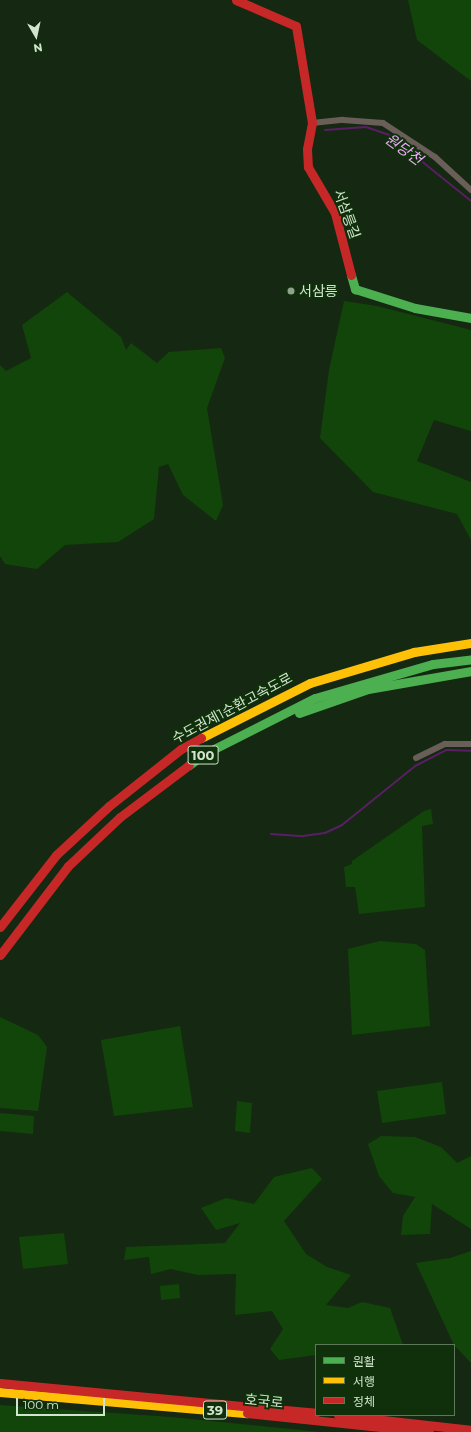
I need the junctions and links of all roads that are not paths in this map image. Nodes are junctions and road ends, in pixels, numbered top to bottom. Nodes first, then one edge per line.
1 (236, 0) edge
2 (312, 123) junction
3 (471, 190) edge
4 (471, 318) edge
5 (471, 643) edge
6 (471, 659) edge
7 (471, 671) edge
8 (471, 744) edge
9 (416, 758) dead end
10 (190, 764) junction
11 (0, 928) edge
12 (0, 955) edge
13 (0, 1383) edge
14 (0, 1392) edge
15 (315, 1413) edge
16 (344, 1416) edge
17 (404, 1427) edge
18 (471, 1430) edge
19 (429, 1432) edge

1 - 2 main road, 서삼릉길
2 - 3 street
2 - 4 main road, 서삼릉길
5 - 11 main road, 수도권제1순환고속도로 / 100
6 - 10 main road, 수도권제1순환고속도로 / 100
7 - 10 main road
8 - 9 street
10 - 12 main road, 수도권제1순환고속도로 / 100
13 - 15 main road, 호국로 / 39
14 - 17 main road, 호국로 / 39
16 - 17 main road, 호국로 / 39
17 - 18 main road, 호국로 / 39
17 - 19 main road, 호국로 / 39

